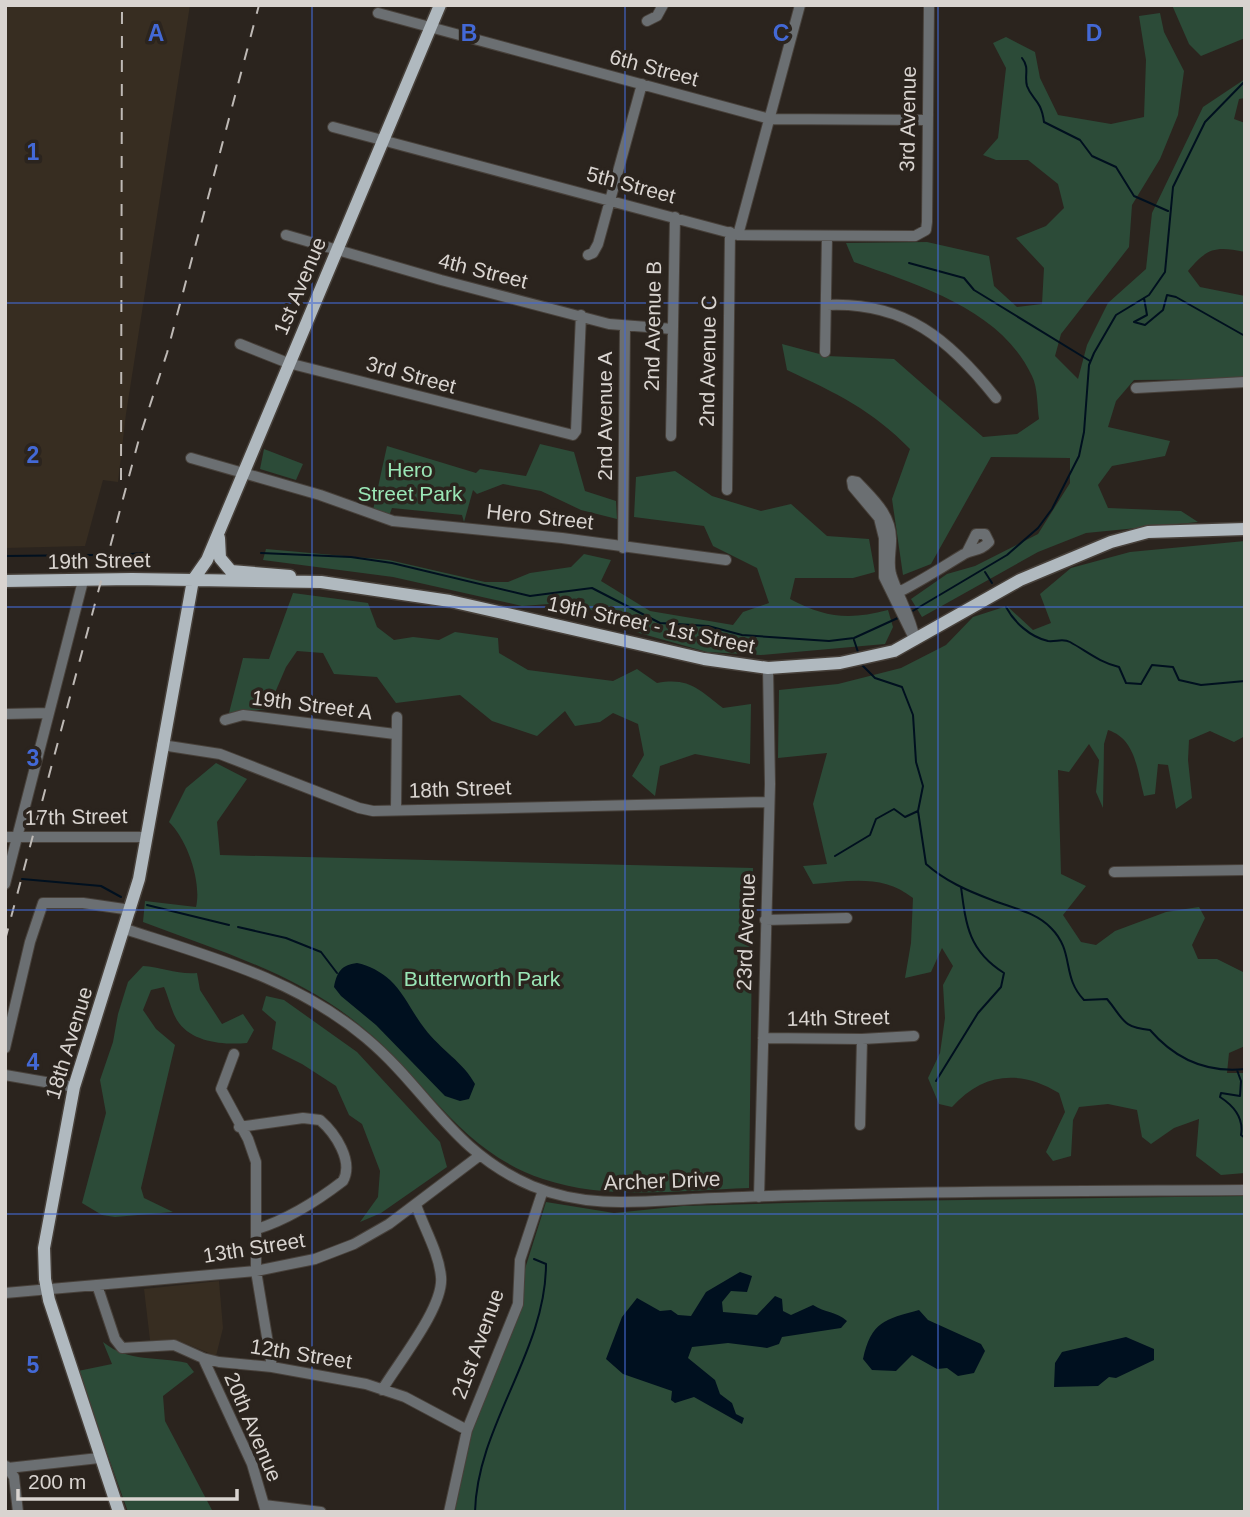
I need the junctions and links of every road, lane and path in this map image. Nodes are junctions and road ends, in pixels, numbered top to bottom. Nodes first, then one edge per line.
1 (440, 5) edge
2 (663, 5) edge
3 (800, 5) edge
4 (929, 5) edge
5 (378, 13) dead end
6 (647, 21) dead end
7 (430, 29) junction
8 (642, 84) junction
9 (770, 119) junction
10 (927, 120) junction
11 (333, 127) dead end
12 (383, 140) junction
13 (610, 199) junction
14 (675, 217) junction
15 (923, 233) joint
16 (734, 234) junction
17 (286, 235) dead end
18 (827, 237) junction
19 (336, 250) junction
20 (588, 255) dead end
21 (826, 306) junction
22 (581, 315) junction
23 (625, 327) junction
24 (673, 329) junction
25 (240, 344) dead end
26 (825, 352) dead end
27 (288, 363) junction
28 (1245, 382) edge
29 (1136, 388) dead end
30 (996, 398) dead end
31 (671, 436) dead end
32 (191, 458) dead end
33 (242, 474) junction
34 (727, 490) dead end
35 (1245, 529) edge
36 (219, 532) junction
37 (623, 548) junction
38 (967, 552) dead end
39 (726, 560) dead end
40 (193, 580) junction
41 (5, 581) edge
42 (83, 581) junction
43 (321, 582) junction
44 (895, 594) junction
45 (915, 640) junction
46 (768, 668) junction
47 (49, 713) junction
48 (5, 714) edge
49 (397, 717) dead end
50 (225, 720) dead end
51 (395, 734) junction
52 (162, 745) junction
53 (769, 802) junction
54 (396, 810) junction
55 (5, 837) edge
56 (17, 837) junction
57 (146, 837) junction
58 (1245, 870) edge
59 (1114, 872) dead end
60 (5, 884) edge
61 (131, 910) junction
62 (848, 918) dead end
63 (765, 920) junction
64 (125, 929) junction
65 (914, 1036) dead end
66 (762, 1038) junction
67 (862, 1040) junction
68 (5, 1048) edge
69 (234, 1054) dead end
70 (5, 1075) edge
71 (74, 1087) junction
72 (860, 1125) dead end
73 (239, 1127) junction
74 (479, 1156) junction
75 (543, 1190) junction
76 (1245, 1190) edge
77 (759, 1197) junction
78 (416, 1205) junction
79 (257, 1229) junction
80 (256, 1271) junction
81 (97, 1285) junction
82 (47, 1289) junction
83 (5, 1293) edge
84 (203, 1358) junction
85 (272, 1367) junction
86 (382, 1390) junction
87 (467, 1430) junction
88 (99, 1458) junction
89 (6, 1467) edge
90 (265, 1508) edge
91 (18, 1512) edge
92 (118, 1512) edge
93 (321, 1512) edge
94 (449, 1512) edge

1 - 7 main road, 1st Avenue
2 - 6 street
3 - 9 street, 2nd Avenue C
4 - 10 street, 3rd Avenue
5 - 7 street, 6th Street
7 - 8 street, 6th Street
7 - 12 main road, 1st Avenue
8 - 9 street, 6th Street
8 - 13 street
9 - 10 street, 6th Street
9 - 16 street, 2nd Avenue C
10 - 15 street, 3rd Avenue
11 - 12 street, 5th Street
12 - 13 street, 5th Street
12 - 19 main road, 1st Avenue
13 - 14 street, 5th Street
13 - 20 street
14 - 16 street, 5th Street
14 - 24 street, 2nd Avenue B
15 - 18 street, 5th Street
16 - 18 street, 5th Street
16 - 34 street, 2nd Avenue C
17 - 19 street, 4th Street
18 - 21 street
19 - 22 street, 4th Street
19 - 27 main road, 1st Avenue
21 - 26 street
21 - 30 street
22 - 23 street, 4th Street
22 - 27 street, 3rd Street
23 - 24 street, 4th Street
23 - 37 street, 2nd Avenue A
24 - 31 street, 2nd Avenue B
25 - 27 street, 3rd Street
27 - 33 main road, 1st Avenue
28 - 29 street
32 - 33 street, Hero Street
33 - 36 main road, 1st Avenue
33 - 37 street, Hero Street
35 - 45 main road, 19th Street - 1st Street
36 - 40 main road, 1st Avenue
36 - 43 main road
37 - 39 street, Hero Street
38 - 44 street
40 - 42 main road, 19th Street
40 - 43 main road, 19th Street - 1st Street
40 - 52 main road, 18th Avenue
41 - 42 main road, 19th Street
42 - 47 street
43 - 46 main road, 19th Street - 1st Street
44 - 44 street
44 - 45 street
45 - 46 main road, 19th Street - 1st Street
46 - 53 street, 23rd Avenue
47 - 48 street
47 - 56 street
49 - 51 street
50 - 51 street, 19th Street A
51 - 54 street
52 - 54 street, 18th Street
52 - 57 main road, 18th Avenue
53 - 54 street, 18th Street
53 - 63 street, 23rd Avenue
55 - 56 street, 17th Street
56 - 57 street, 17th Street
56 - 60 street
57 - 61 main road, 18th Avenue
58 - 59 street
61 - 64 main road, 18th Avenue
61 - 68 street
62 - 63 street
63 - 66 street, 23rd Avenue
64 - 71 main road, 18th Avenue
64 - 74 street, Archer Drive
65 - 67 street, 14th Street
66 - 67 street, 14th Street
66 - 77 street, 23rd Avenue
67 - 72 street
69 - 73 street, 20th Avenue
70 - 71 street
71 - 82 main road, 18th Avenue
73 - 79 street, 20th Avenue
73 - 79 street
74 - 75 street, Archer Drive
74 - 78 street, 13th Street
75 - 77 street, Archer Drive
75 - 87 street, 21st Avenue
76 - 77 street, Archer Drive
78 - 80 street, 13th Street
78 - 86 street
79 - 80 street, 20th Avenue
80 - 81 street, 13th Street
80 - 85 street, 20th Avenue
81 - 82 street, 13th Street
81 - 84 street, 12th Street
82 - 83 street, 13th Street
82 - 88 main road, 18th Avenue
84 - 85 street, 12th Street
84 - 90 street, 20th Avenue
85 - 86 street, 12th Street
86 - 87 street, 12th Street
87 - 94 street, 21st Avenue
88 - 89 street
88 - 92 main road, 18th Avenue
89 - 91 street
90 - 93 street

